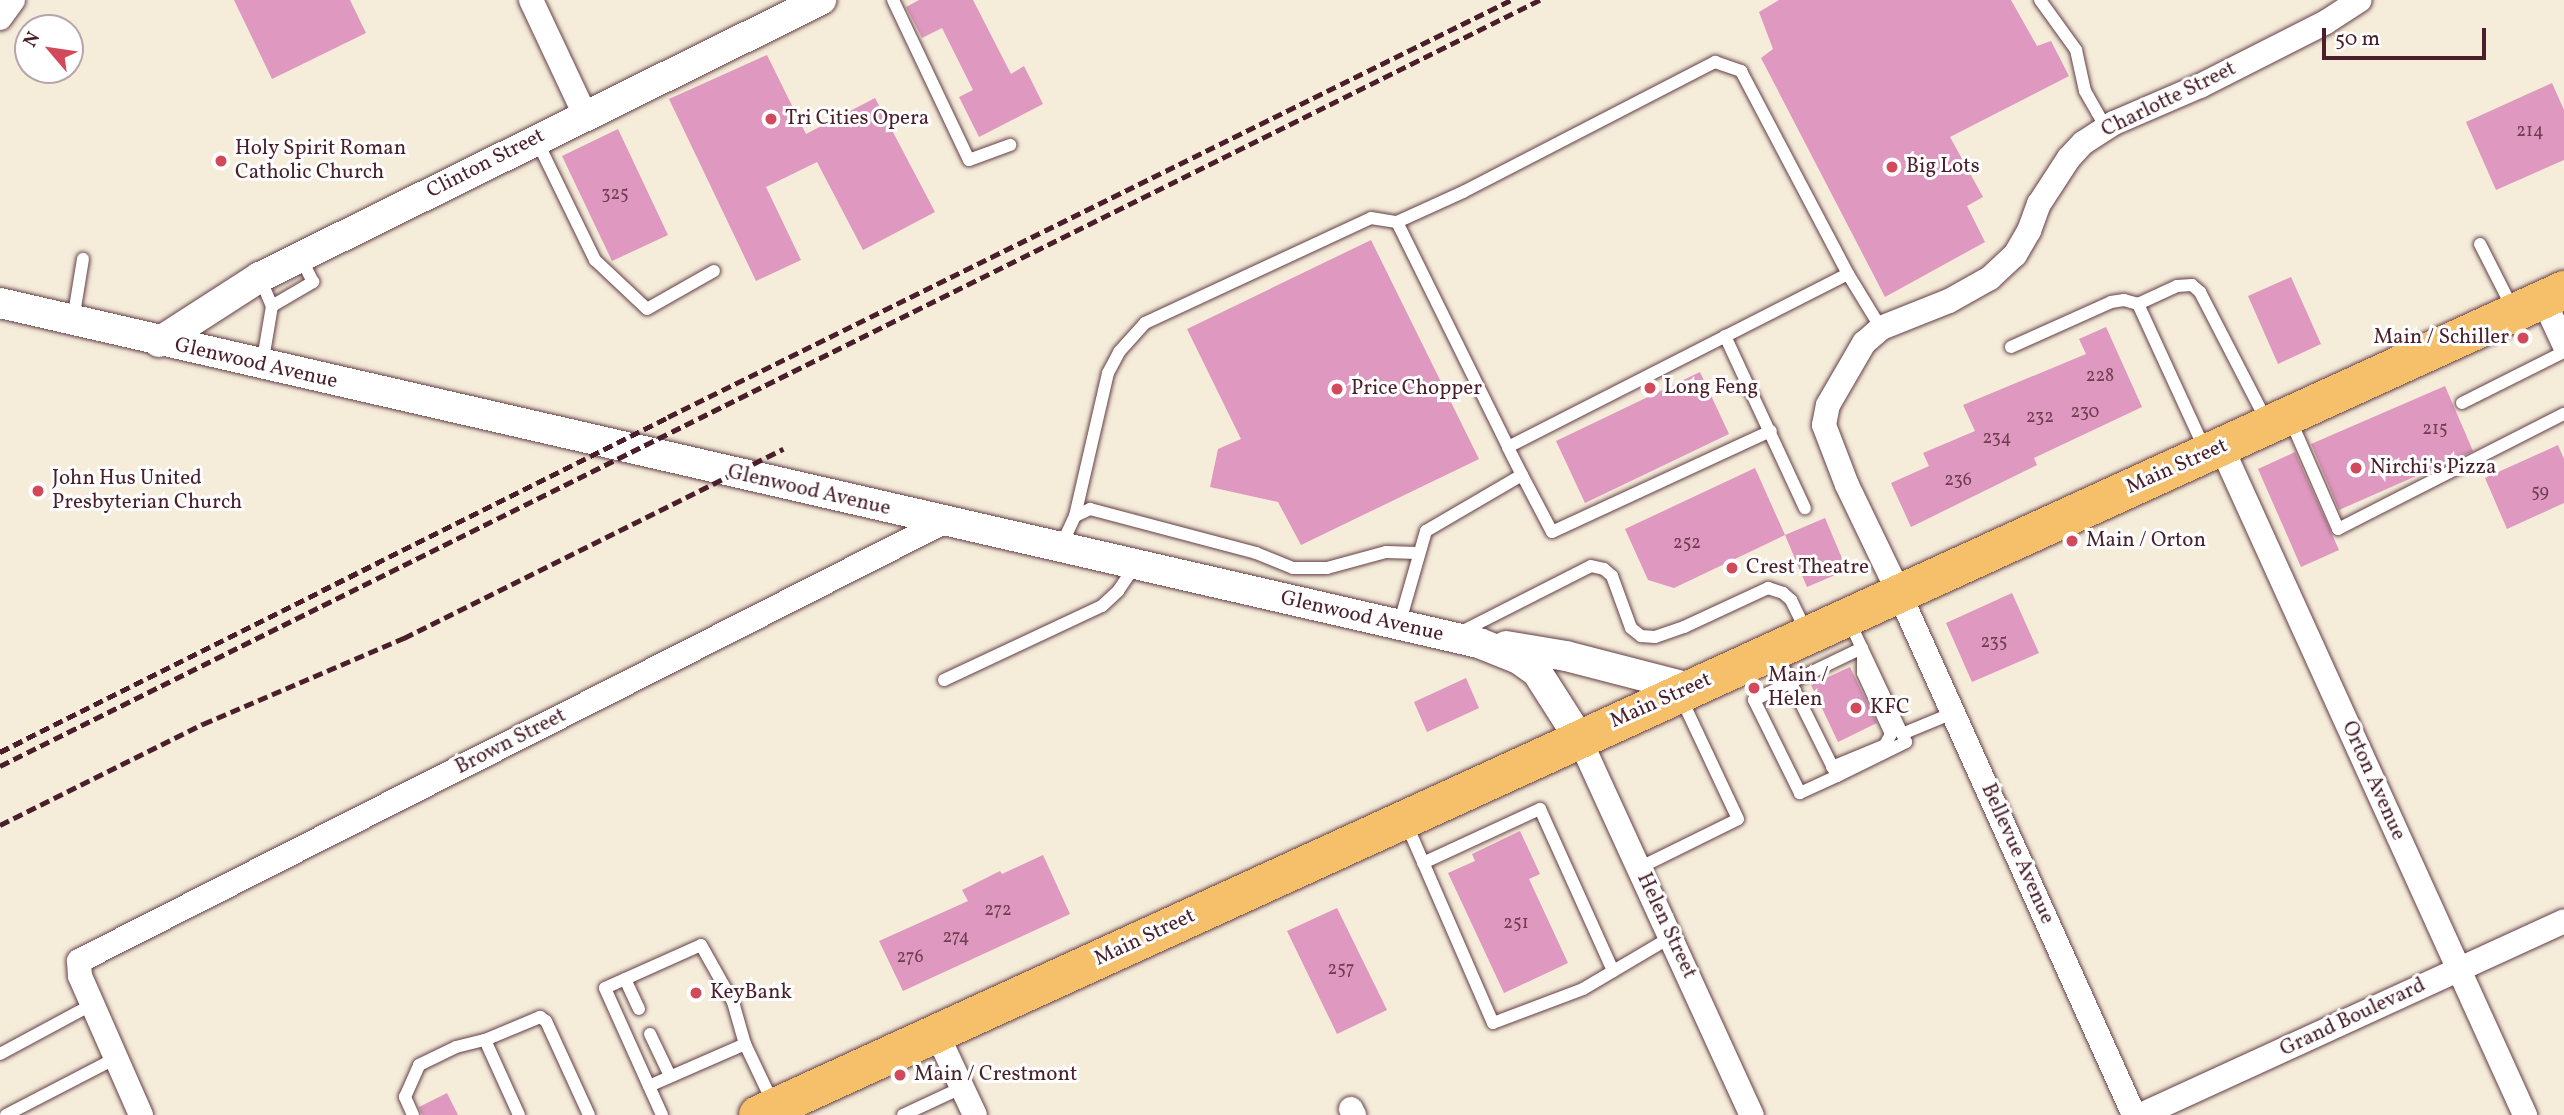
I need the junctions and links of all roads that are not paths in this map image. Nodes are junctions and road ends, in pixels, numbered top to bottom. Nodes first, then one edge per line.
1 (13, 0) edge
2 (531, 0) edge
3 (821, 0) edge
4 (893, 0) edge
5 (2040, 0) edge
6 (2360, 0) edge
7 (0, 18) edge
8 (585, 115) junction
9 (2106, 128) junction
10 (535, 139) junction
11 (1010, 145) dead end
12 (1397, 222) junction
13 (2480, 244) dead end
14 (300, 257) junction
15 (83, 259) dead end
16 (715, 271) dead end
17 (1848, 274) junction
18 (260, 277) junction
19 (2540, 300) edge
20 (0, 303) edge
21 (2138, 304) junction
22 (272, 306) junction
23 (73, 320) junction
24 (1881, 328) junction
25 (1725, 336) junction
26 (159, 342) junction
27 (2564, 344) edge
28 (2011, 347) dead end
29 (2564, 352) edge
30 (262, 365) junction
31 (2462, 403) dead end
32 (2564, 414) edge
33 (2278, 420) junction
34 (1771, 431) junction
35 (1508, 447) junction
36 (2214, 450) junction
37 (1522, 475) junction
38 (1805, 508) dead end
39 (1075, 516) junction
40 (944, 522) junction
41 (1060, 549) junction
42 (1418, 553) junction
43 (1135, 566) junction
44 (1899, 593) junction
45 (1399, 625) junction
46 (1858, 639) junction
47 (1464, 640) junction
48 (1791, 642) junction
49 (944, 680) dead end
50 (1791, 684) junction
51 (1684, 691) junction
52 (1953, 713) junction
53 (1902, 734) junction
54 (1579, 738) junction
55 (1835, 771) junction
56 (1404, 818) junction
57 (1423, 863) junction
58 (1639, 868) junction
59 (2564, 921) edge
60 (1671, 937) junction
61 (2458, 969) junction
62 (1612, 971) junction
63 (625, 979) junction
64 (93, 1004) junction
65 (639, 1009) dead end
66 (650, 1034) dead end
67 (937, 1034) junction
68 (485, 1040) junction
69 (745, 1044) junction
70 (0, 1054) edge
71 (114, 1059) junction
72 (670, 1076) junction
73 (649, 1086) junction
74 (961, 1088) junction
75 (770, 1112) edge
76 (6, 1115) edge
77 (141, 1115) edge
78 (413, 1115) edge
79 (519, 1115) edge
80 (589, 1115) edge
81 (662, 1115) edge
82 (903, 1115) edge
83 (975, 1115) edge
84 (1752, 1115) edge
85 (2134, 1115) edge
86 (2141, 1115) edge
87 (2525, 1115) edge

1 - 7 street
2 - 8 street
3 - 8 street, Clinton Street
4 - 11 lane
5 - 9 lane
6 - 9 street, Charlotte Street
8 - 10 street, Clinton Street
9 - 24 street, Charlotte Street
10 - 14 street, Clinton Street
10 - 16 lane
12 - 17 lane
12 - 35 lane
12 - 39 lane
13 - 19 lane
14 - 18 street, Clinton Street
14 - 22 lane
15 - 23 lane
17 - 24 lane
17 - 25 lane
18 - 22 lane
18 - 26 street, Clinton Street
19 - 27 street
19 - 33 main road, Main Street
20 - 23 street, Glenwood Avenue
21 - 28 lane
21 - 33 lane
21 - 36 lane
22 - 30 lane
23 - 26 street, Glenwood Avenue
24 - 44 street, Bellevue Avenue
25 - 34 lane
25 - 35 lane
26 - 30 street, Glenwood Avenue
29 - 31 lane
30 - 40 street, Glenwood Avenue
32 - 33 lane
33 - 36 main road, Main Street
34 - 37 lane
34 - 38 lane
35 - 37 lane
36 - 44 main road, Main Street
36 - 61 street, Orton Avenue
37 - 42 lane
39 - 41 lane
39 - 42 lane
40 - 41 street, Glenwood Avenue
40 - 64 street, Brown Street
41 - 43 street, Glenwood Avenue
42 - 45 lane
43 - 45 street, Glenwood Avenue
43 - 49 lane
44 - 46 main road, Main Street
44 - 52 street, Bellevue Avenue
45 - 47 street, Glenwood Avenue
46 - 48 main road, Main Street
46 - 50 lane
46 - 53 lane
46 - 55 lane
47 - 48 lane
47 - 51 street
47 - 54 street, Glenwood Avenue
48 - 50 lane
48 - 51 main road, Main Street
50 - 55 lane
50 - 55 lane
51 - 54 main road, Main Street
51 - 58 lane
52 - 53 lane
52 - 85 street, Bellevue Avenue
53 - 55 lane
54 - 56 main road, Main Street
54 - 58 street, Helen Street
56 - 57 lane
56 - 67 main road, Main Street
57 - 62 lane
57 - 62 lane
58 - 60 street, Helen Street
59 - 61 street, Grand Boulevard
60 - 62 lane
60 - 84 street, Helen Street
61 - 86 street, Grand Boulevard
61 - 87 street, Orton Avenue
63 - 65 lane
63 - 69 lane
63 - 73 lane
64 - 70 lane
64 - 71 street
66 - 72 lane
67 - 74 street
67 - 75 main road, Main Street
68 - 78 lane
68 - 79 lane
68 - 80 lane
69 - 72 lane
69 - 75 lane
71 - 76 lane
71 - 77 street
72 - 73 lane
73 - 81 lane
74 - 82 lane
74 - 83 street

